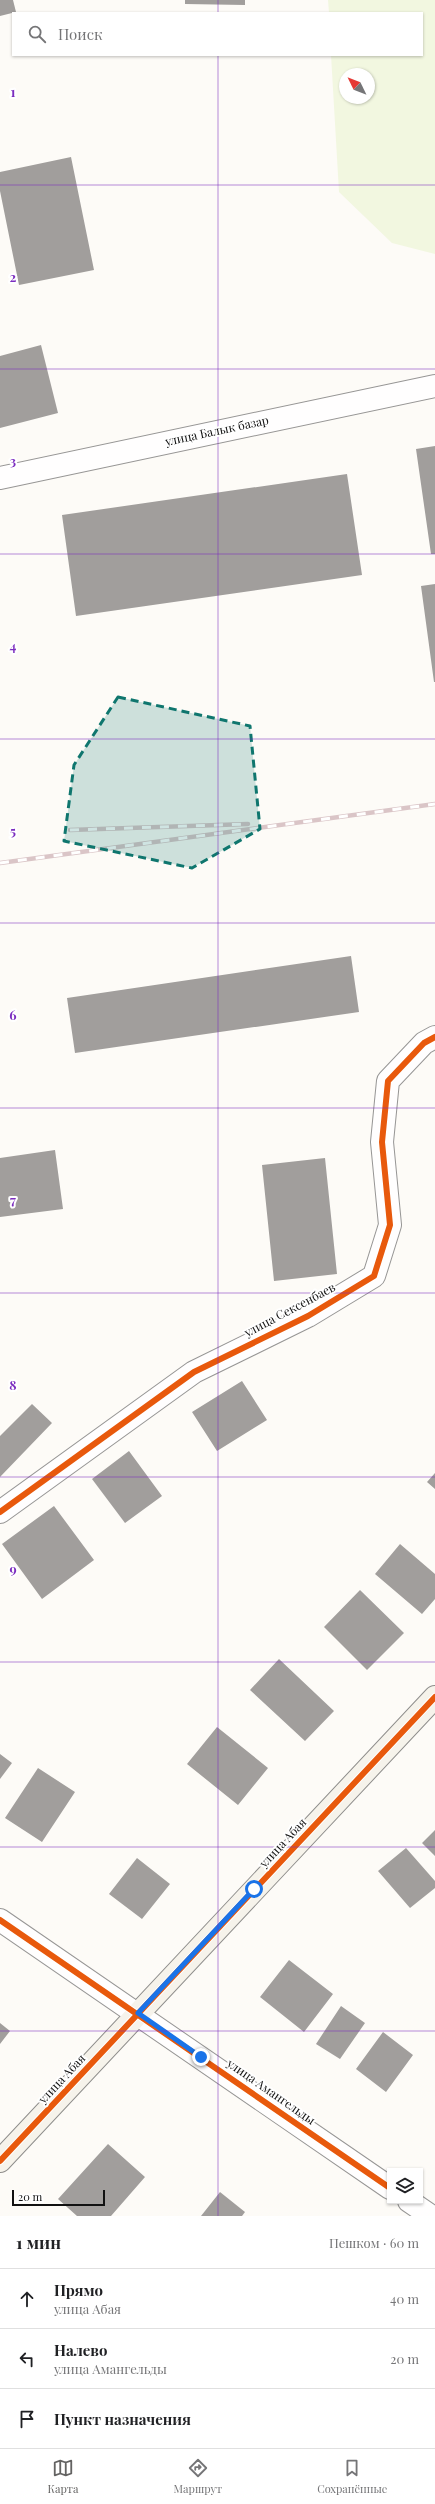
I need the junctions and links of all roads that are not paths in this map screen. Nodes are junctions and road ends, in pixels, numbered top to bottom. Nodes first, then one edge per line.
1 (435, 386) edge
2 (0, 478) edge
3 (435, 1037) edge
4 (0, 1512) edge
5 (435, 1697) edge
6 (0, 1920) edge
7 (138, 2013) junction
8 (0, 2161) edge
9 (387, 2186) edge
10 (413, 2204) edge
11 (431, 2216) edge

1 - 2 street, улица Балык базар
3 - 4 street, улица Сексенбаев
5 - 7 street, улица Абая
6 - 7 street, улица Амангельды
7 - 8 street, улица Абая
7 - 9 street, улица Амангельды
10 - 11 street

